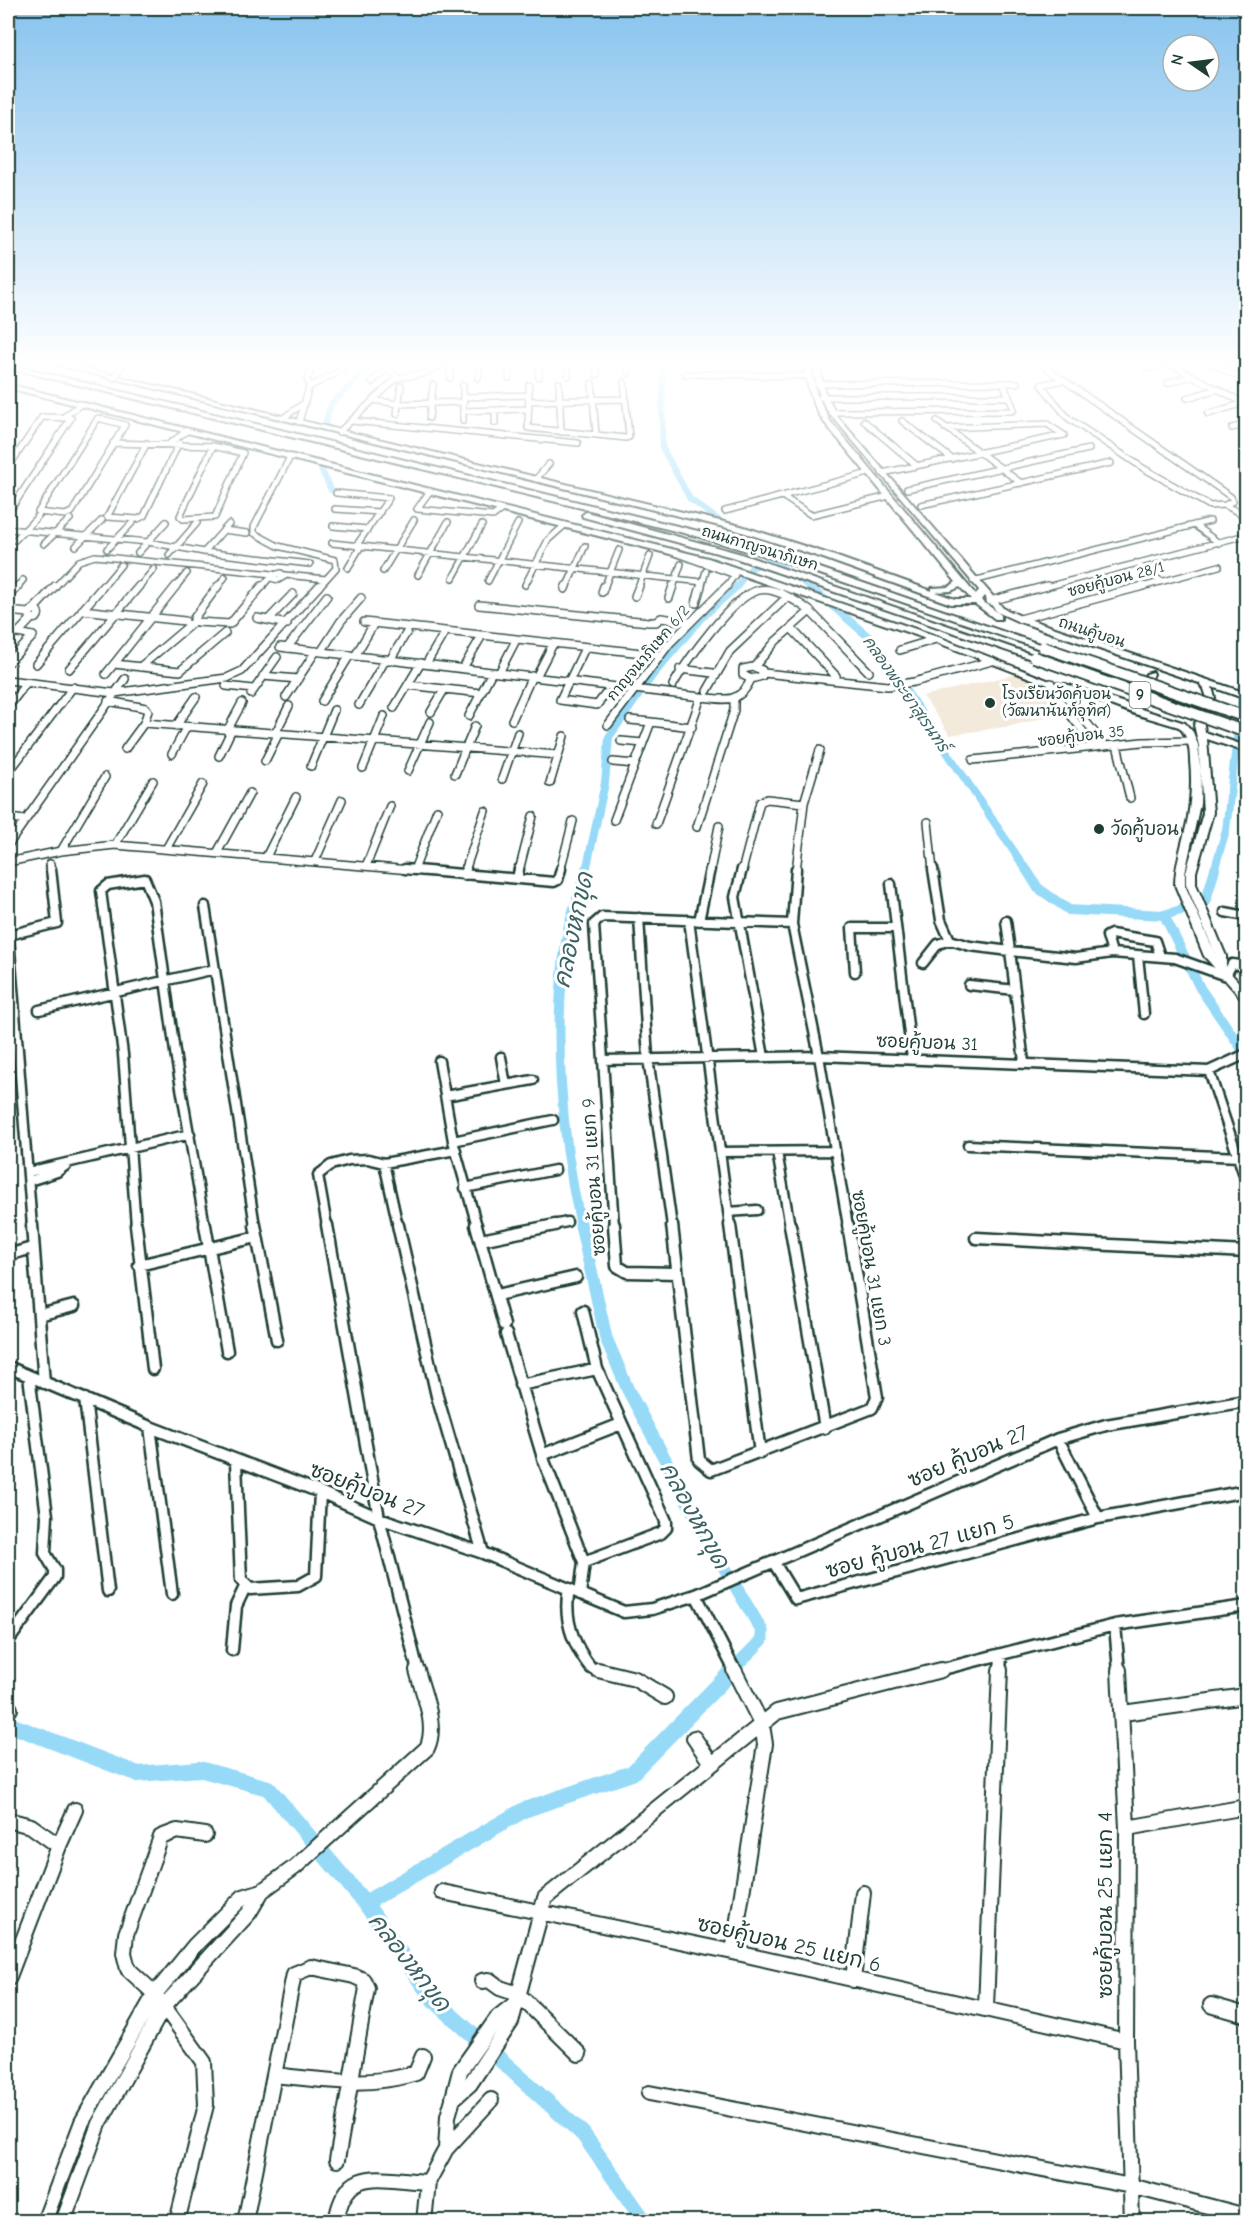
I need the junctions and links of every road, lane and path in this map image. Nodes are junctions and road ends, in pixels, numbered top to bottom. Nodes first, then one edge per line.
1 (40, 465) edge
2 (67, 465) edge
3 (100, 465) edge
4 (135, 465) edge
5 (168, 465) edge
6 (204, 465) edge
7 (239, 465) edge
8 (286, 465) edge
9 (323, 465) edge
10 (379, 465) edge
11 (415, 465) edge
12 (478, 465) edge
13 (548, 465) edge
14 (863, 465) edge
15 (875, 465) edge
16 (915, 465) edge
17 (927, 465) edge
18 (997, 465) edge
19 (1015, 465) edge
20 (1102, 465) edge
21 (1139, 465) edge
22 (1184, 465) edge
23 (1001, 468) junction
24 (869, 473) junction
25 (883, 474) junction
26 (537, 479) junction
27 (1021, 483) junction
28 (907, 489) dead end
29 (430, 491) junction
30 (336, 493) dead end
31 (782, 496) junction
32 (889, 496) junction
33 (921, 505) dead end
34 (1225, 505) junction
35 (13, 506) dead end
36 (335, 508) dead end
37 (501, 510) junction
38 (725, 511) dead end
39 (380, 512) junction
40 (38, 516) dead end
41 (1246, 517) edge
42 (70, 519) dead end
43 (102, 520) dead end
44 (414, 520) dead end
45 (1210, 521) dead end
46 (133, 522) dead end
47 (166, 522) dead end
48 (448, 522) dead end
49 (197, 523) dead end
50 (518, 523) dead end
51 (229, 524) dead end
52 (482, 525) dead end
53 (565, 525) junction
54 (1194, 525) junction
55 (333, 526) dead end
56 (8, 529) edge
57 (368, 529) junction
58 (223, 530) junction
59 (25, 531) junction
60 (247, 533) dead end
61 (55, 534) junction
62 (1246, 535) edge
63 (86, 536) junction
64 (118, 538) junction
65 (15, 540) dead end
66 (148, 542) junction
67 (332, 543) dead end
68 (1219, 543) junction
69 (44, 544) dead end
70 (280, 545) junction
71 (76, 546) dead end
72 (177, 546) junction
73 (359, 546) junction
74 (585, 546) dead end
75 (107, 549) dead end
76 (665, 549) junction
77 (396, 550) junction
78 (619, 550) dead end
79 (204, 552) junction
80 (138, 553) dead end
81 (429, 553) junction
82 (169, 555) dead end
83 (650, 556) dead end
84 (464, 557) junction
85 (263, 559) junction
86 (499, 561) junction
87 (1136, 563) junction
88 (310, 564) dead end
89 (536, 564) junction
90 (681, 564) dead end
91 (121, 565) dead end
92 (1219, 566) dead end
93 (348, 568) dead end
94 (574, 568) junction
95 (154, 569) dead end
96 (383, 571) dead end
97 (706, 571) dead end
98 (869, 571) junction
99 (610, 572) junction
100 (187, 573) dead end
101 (418, 575) dead end
102 (643, 575) junction
103 (225, 577) dead end
104 (277, 577) junction
105 (453, 578) dead end
106 (676, 579) junction
107 (23, 580) dead end
108 (1161, 580) junction
109 (324, 581) junction
110 (488, 581) dead end
111 (973, 581) junction
112 (704, 582) junction
113 (961, 583) junction
114 (525, 585) dead end
115 (565, 589) dead end
116 (935, 590) junction
117 (602, 592) dead end
118 (982, 592) junction
119 (292, 594) dead end
120 (327, 596) dead end
121 (635, 596) dead end
122 (8, 597) edge
123 (361, 598) dead end
124 (669, 598) dead end
125 (786, 598) junction
126 (977, 601) junction
127 (954, 602) junction
128 (696, 603) dead end
129 (993, 603) junction
130 (479, 605) dead end
131 (82, 610) junction
132 (8, 611) edge
133 (810, 611) junction
134 (117, 613) junction
135 (33, 614) junction
136 (152, 617) junction
137 (257, 618) dead end
138 (1000, 618) junction
139 (1020, 619) junction
140 (268, 620) junction
141 (192, 621) junction
142 (364, 622) dead end
143 (690, 622) junction
144 (287, 624) junction
145 (372, 627) dead end
146 (790, 628) junction
147 (8, 632) edge
148 (407, 632) dead end
149 (18, 633) junction
150 (225, 633) dead end
151 (443, 635) dead end
152 (480, 639) dead end
153 (936, 639) junction
154 (515, 642) dead end
155 (552, 646) dead end
156 (584, 650) dead end
157 (900, 650) dead end
158 (965, 650) junction
159 (319, 652) junction
160 (660, 655) junction
161 (353, 656) junction
162 (277, 657) dead end
163 (388, 659) junction
164 (992, 661) junction
165 (8, 663) edge
166 (36, 664) dead end
167 (114, 664) junction
168 (423, 664) junction
169 (140, 667) junction
170 (754, 667) junction
171 (463, 668) junction
172 (69, 669) dead end
173 (680, 669) junction
174 (1171, 671) junction
175 (496, 672) junction
176 (870, 672) dead end
177 (713, 673) junction
178 (764, 673) junction
179 (106, 674) dead end
180 (1150, 674) junction
181 (263, 676) junction
182 (534, 676) junction
183 (836, 676) dead end
184 (298, 679) junction
185 (750, 679) junction
186 (8, 680) edge
187 (125, 680) dead end
188 (568, 681) junction
189 (1202, 681) junction
190 (27, 682) junction
191 (1058, 683) junction
192 (226, 686) dead end
193 (408, 686) junction
194 (673, 686) dead end
195 (73, 687) junction
196 (444, 690) junction
197 (633, 691) junction
198 (707, 691) dead end
199 (1229, 692) junction
200 (114, 693) junction
201 (481, 693) junction
202 (606, 693) dead end
203 (1246, 696) edge
204 (196, 697) dead end
205 (286, 697) dead end
206 (701, 698) junction
207 (1211, 698) junction
208 (734, 700) junction
209 (108, 701) junction
210 (322, 701) dead end
211 (1246, 701) edge
212 (242, 703) dead end
213 (358, 705) dead end
214 (289, 706) dead end
215 (8, 707) edge
216 (394, 708) dead end
217 (1136, 708) junction
218 (334, 710) dead end
219 (432, 712) dead end
220 (384, 716) dead end
221 (469, 716) dead end
222 (1246, 717) edge
223 (512, 720) dead end
224 (630, 720) dead end
225 (430, 722) dead end
226 (651, 722) junction
227 (144, 723) junction
228 (608, 724) dead end
229 (1182, 725) junction
230 (176, 726) junction
231 (475, 726) dead end
232 (692, 727) junction
233 (186, 728) junction
234 (229, 731) junction
235 (1204, 732) junction
236 (1246, 732) edge
237 (518, 733) dead end
238 (276, 734) junction
239 (564, 736) dead end
240 (323, 738) junction
241 (621, 741) dead end
242 (1192, 741) junction
243 (373, 742) junction
244 (643, 743) junction
245 (418, 744) junction
246 (1117, 745) junction
247 (1105, 746) junction
248 (1095, 747) junction
249 (466, 748) junction
250 (1244, 748) edge
251 (125, 749) dead end
252 (820, 750) dead end
253 (511, 752) junction
254 (172, 754) dead end
255 (558, 755) junction
256 (219, 756) dead end
257 (973, 760) dead end
258 (265, 761) dead end
259 (613, 762) dead end
260 (635, 764) junction
261 (311, 766) dead end
262 (363, 768) dead end
263 (408, 771) dead end
264 (8, 773) edge
265 (455, 774) dead end
266 (105, 777) dead end
267 (502, 779) dead end
268 (153, 781) dead end
269 (550, 783) dead end
270 (203, 784) dead end
271 (250, 793) dead end
272 (296, 797) dead end
273 (1130, 798) dead end
274 (342, 800) dead end
275 (804, 802) junction
276 (390, 806) dead end
277 (437, 810) dead end
278 (485, 811) dead end
279 (534, 816) dead end
280 (8, 818) edge
281 (26, 820) junction
282 (614, 820) dead end
283 (573, 821) dead end
284 (928, 822) dead end
285 (657, 824) dead end
286 (719, 826) dead end
287 (698, 827) dead end
288 (8, 845) edge
289 (115, 845) junction
290 (166, 849) junction
291 (61, 851) junction
292 (217, 853) junction
293 (266, 857) junction
294 (315, 861) junction
295 (8, 862) edge
296 (50, 864) dead end
297 (366, 866) junction
298 (414, 870) junction
299 (464, 875) junction
300 (517, 879) junction
301 (891, 884) dead end
302 (1188, 896) junction
303 (205, 906) dead end
304 (1226, 912) dead end
305 (1246, 915) edge
306 (639, 918) junction
307 (694, 920) junction
308 (1006, 921) dead end
309 (742, 923) junction
310 (792, 924) junction
311 (894, 928) junction
312 (8, 930) edge
313 (950, 940) junction
314 (1010, 951) junction
315 (1112, 953) junction
316 (1138, 956) junction
317 (1160, 956) junction
318 (923, 963) dead end
319 (1246, 966) edge
320 (215, 969) junction
321 (855, 972) dead end
322 (1224, 973) junction
323 (10, 979) edge
324 (164, 981) junction
325 (969, 985) dead end
326 (1015, 990) junction
327 (115, 992) junction
328 (1246, 996) edge
329 (39, 1010) dead end
330 (1144, 1014) dead end
331 (1246, 1054) edge
332 (12, 1056) edge
333 (709, 1056) junction
334 (819, 1056) junction
335 (501, 1057) dead end
336 (764, 1057) junction
337 (648, 1058) junction
338 (912, 1059) junction
339 (603, 1060) junction
340 (439, 1061) dead end
341 (1024, 1062) junction
342 (1209, 1071) junction
343 (533, 1080) dead end
344 (506, 1085) junction
345 (445, 1096) junction
346 (553, 1120) dead end
347 (190, 1134) junction
348 (454, 1145) junction
349 (968, 1145) dead end
350 (129, 1150) junction
351 (834, 1151) junction
352 (720, 1152) junction
353 (777, 1152) junction
354 (1239, 1157) junction
355 (384, 1163) junction
356 (555, 1170) dead end
357 (28, 1176) junction
358 (1246, 1181) edge
359 (465, 1188) junction
360 (758, 1210) dead end
361 (728, 1212) junction
362 (567, 1222) dead end
363 (257, 1237) junction
364 (976, 1238) dead end
365 (481, 1240) junction
366 (32, 1248) junction
367 (210, 1248) junction
368 (1246, 1252) edge
369 (8, 1255) edge
370 (139, 1265) junction
371 (677, 1273) junction
372 (576, 1277) dead end
373 (497, 1295) junction
374 (74, 1306) dead end
375 (583, 1311) dead end
376 (39, 1315) junction
377 (277, 1340) dead end
378 (227, 1351) dead end
379 (8, 1367) edge
380 (153, 1369) dead end
381 (597, 1369) junction
382 (29, 1376) junction
383 (44, 1383) junction
384 (520, 1385) junction
385 (85, 1399) junction
386 (1246, 1401) edge
387 (621, 1424) junction
388 (150, 1427) junction
389 (825, 1428) junction
390 (1058, 1439) junction
391 (760, 1453) junction
392 (542, 1455) junction
393 (236, 1461) junction
394 (1246, 1491) edge
395 (320, 1492) junction
396 (379, 1518) junction
397 (1098, 1518) junction
398 (483, 1553) junction
399 (773, 1561) junction
400 (584, 1562) junction
401 (716, 1586) joint
402 (244, 1587) junction
403 (108, 1591) dead end
404 (574, 1591) junction
405 (172, 1594) dead end
406 (696, 1595) junction
407 (1246, 1606) edge
408 (1115, 1625) junction
409 (8, 1641) edge
410 (232, 1650) dead end
411 (1001, 1656) junction
412 (1246, 1696) edge
413 (665, 1697) dead end
414 (1123, 1713) junction
415 (762, 1725) junction
416 (694, 1738) dead end
417 (711, 1763) junction
418 (1246, 1807) edge
419 (75, 1810) dead end
420 (8, 1820) edge
421 (1127, 1828) junction
422 (206, 1835) dead end
423 (59, 1846) junction
424 (262, 1891) junction
425 (442, 1892) dead end
426 (863, 1893) dead end
427 (541, 1911) junction
428 (732, 1952) junction
429 (8, 1979) edge
430 (853, 1980) junction
431 (482, 1981) dead end
432 (155, 1994) junction
433 (517, 1998) junction
434 (1211, 2005) dead end
435 (164, 2006) junction
436 (986, 2007) junction
437 (1246, 2015) edge
438 (505, 2019) junction
439 (1126, 2041) junction
440 (579, 2054) dead end
441 (423, 2056) dead end
442 (274, 2075) junction
443 (350, 2082) junction
444 (649, 2093) dead end
445 (453, 2099) junction
446 (490, 2100) dead end
447 (76, 2136) junction
448 (91, 2143) junction
449 (446, 2149) junction
450 (337, 2160) dead end
451 (428, 2182) junction
452 (1131, 2186) junction
453 (1246, 2216) edge
454 (44, 2222) edge
455 (63, 2222) edge
456 (177, 2222) edge
457 (245, 2222) edge
458 (336, 2222) edge
459 (423, 2222) edge
460 (1132, 2222) edge

1 - 35 street
2 - 3 street
4 - 5 street
6 - 7 street
8 - 70 street
9 - 29 main road
10 - 236 highway, ถนนกาญจนาภิเษก / 9, bridge
11 - 222 highway, ถนนกาญจนาภิเษก / 9, bridge
12 - 26 main road
13 - 26 street
14 - 24 main road, ถนนคู้บอน
15 - 25 main road, ถนนคู้บอน
16 - 25 street
17 - 25 street
18 - 23 street
19 - 23 street
20 - 27 street
21 - 34 street
22 - 34 street
23 - 27 street
23 - 28 street
24 - 31 street
24 - 32 main road, ถนนคู้บอน
25 - 111 main road, ถนนคู้บอน
26 - 98 main road
27 - 33 street
29 - 37 main road
29 - 37 street
30 - 39 street
31 - 32 street
31 - 38 street
32 - 113 main road, ถนนคู้บอน
34 - 41 street
36 - 39 street
37 - 53 main road
39 - 57 street
40 - 59 street
42 - 61 street
43 - 63 street
44 - 77 street
45 - 54 street
46 - 64 street
47 - 66 street
48 - 81 street
49 - 72 street
50 - 86 street
51 - 58 street
52 - 84 street
53 - 76 main road
53 - 89 street
54 - 68 street
54 - 111 street
55 - 57 street
56 - 59 street
57 - 73 street
58 - 60 street
58 - 79 street
59 - 61 street
59 - 65 street
61 - 63 street
61 - 69 street
62 - 68 street
63 - 64 street
63 - 71 street
64 - 66 street
64 - 75 street
66 - 72 street
66 - 80 street
67 - 73 street
68 - 87 street
70 - 85 street
70 - 109 street
72 - 79 street
72 - 82 street
73 - 77 street
73 - 93 street
74 - 94 street
76 - 143 street, กาญจนาภิเษก 6/2
76 - 153 main road
77 - 81 street
77 - 96 street
78 - 99 street
79 - 85 street
81 - 84 street
81 - 101 street
83 - 102 street
84 - 86 street
84 - 105 street
85 - 88 street
86 - 89 street
86 - 110 street
87 - 108 street
87 - 129 street
89 - 94 street
89 - 114 street
90 - 106 street
91 - 131 street
92 - 108 street, ซอยคู้บอน 28/1
94 - 99 street
94 - 115 street
95 - 134 street
97 - 112 street
98 - 116 main road
98 - 127 main road
99 - 102 street
99 - 117 street
100 - 136 street
102 - 106 street
102 - 121 street
103 - 141 street
104 - 109 street
104 - 135 street
104 - 141 street
106 - 112 street
106 - 124 street
107 - 122 street
108 - 139 street, ซอยคู้บอน 28/1
109 - 144 street
111 - 118 main road, ถนนคู้บอน
112 - 128 street
113 - 116 main road
113 - 126 main road, ถนนคู้บอน
116 - 126 main road
118 - 126 main road
118 - 129 main road, ถนนคู้บอน
119 - 140 street
120 - 159 street
123 - 159 street
125 - 133 street
125 - 173 street
125 - 177 street
126 - 127 main road
126 - 129 main road
126 - 138 main road, ถนนคู้บอน
127 - 138 main road
129 - 139 main road, ถนนคู้บอน
130 - 143 street
131 - 134 street
131 - 166 street
132 - 135 street
133 - 146 street
133 - 176 street
134 - 136 street
134 - 172 street
135 - 149 street
136 - 141 street
136 - 167 street
137 - 140 street
138 - 180 main road, ถนนคู้บอน
139 - 174 main road, ถนนคู้บอน
140 - 144 street
141 - 169 street
142 - 160 street
143 - 160 street, กาญจนาภิเษก 6/2
144 - 200 street
145 - 161 street
146 - 170 street
146 - 183 street
147 - 149 street
148 - 163 street
149 - 165 street
150 - 169 street
151 - 168 street
152 - 171 street
153 - 157 street
153 - 158 main road
154 - 175 street
155 - 182 street
156 - 188 street
158 - 164 main road
158 - 191 main road
159 - 161 street
159 - 184 street
160 - 197 street, กาญจนาภิเษก 6/2
161 - 163 street
161 - 210 street
162 - 181 street
163 - 168 street
163 - 213 street
164 - 178 street
164 - 191 main road
167 - 169 street
167 - 179 street
168 - 171 street
168 - 193 street
170 - 178 street
170 - 185 street
171 - 175 street
173 - 177 street
173 - 194 street
174 - 180 main road
174 - 189 main road, ถนนคู้บอน
175 - 182 street
175 - 201 street
177 - 198 street
178 - 185 street
180 - 217 main road
181 - 184 street
181 - 192 street
182 - 188 street
182 - 223 street
184 - 205 street
185 - 208 street
186 - 190 street
187 - 200 street
188 - 197 street
188 - 202 street
189 - 199 main road, ถนนคู้บอน
189 - 207 main road
190 - 195 street
190 - 215 street
191 - 217 main road
191 - 247 street
191 - 248 street
193 - 196 street
193 - 216 street
195 - 200 street
195 - 264 street
196 - 201 street
196 - 219 street
197 - 206 street
197 - 228 street, กาญจนาภิเษก 6/2
199 - 203 main road
199 - 207 main road
199 - 211 main road
200 - 209 street
201 - 221 street
204 - 230 street
206 - 208 street
206 - 232 street
207 - 235 main road
208 - 287 street
209 - 227 street
209 - 281 street
212 - 234 street
214 - 238 street
217 - 229 main road
218 - 240 street
220 - 243 street
224 - 226 street
225 - 245 street
226 - 232 street
226 - 244 street
227 - 230 street
227 - 251 street
229 - 235 main road
229 - 242 main road
230 - 233 street
231 - 249 street
232 - 285 street
233 - 234 street
233 - 254 street
234 - 238 street
234 - 256 street
235 - 250 main road
235 - 302 main road
237 - 253 street
238 - 240 street
238 - 258 street
239 - 255 street
240 - 243 street
240 - 261 street
241 - 244 street
242 - 246 street, ซอยคู้บอน 35
242 - 302 main road
243 - 245 street
243 - 262 street
244 - 260 street
245 - 249 street
245 - 263 street
246 - 247 street, ซอยคู้บอน 35
246 - 273 street
247 - 248 street, ซอยคู้บอน 35
248 - 257 street, ซอยคู้บอน 35
249 - 253 street
249 - 265 street
252 - 275 street, ซอยคู้บอน 31 แยก 3
253 - 255 street
253 - 267 street
255 - 269 street
259 - 260 street
260 - 282 street
266 - 291 street
268 - 289 street
270 - 290 street
271 - 292 street
272 - 293 street
274 - 294 street
275 - 309 street
275 - 310 street, ซอยคู้บอน 31 แยก 3
276 - 297 street
277 - 298 street
278 - 299 street
279 - 300 street
280 - 281 street
281 - 288 street
283 - 300 street
284 - 313 street
286 - 307 street
289 - 290 street
289 - 291 street
290 - 292 street
291 - 295 street
292 - 293 street
293 - 294 street
294 - 297 street
296 - 312 street
297 - 298 street
298 - 299 street
299 - 300 street
301 - 311 street
302 - 322 main road
303 - 320 street
304 - 305 street
306 - 307 street
306 - 337 street
306 - 339 street
307 - 309 street
307 - 333 street
308 - 314 street
309 - 310 street
309 - 336 street
310 - 334 street, ซอยคู้บอน 31 แยก 3
311 - 321 street
311 - 338 street
312 - 323 street
313 - 314 street
313 - 318 street
314 - 315 street
314 - 326 street
315 - 316 street
315 - 317 street
316 - 317 street
316 - 330 street
317 - 322 street
319 - 322 street
320 - 324 street
320 - 363 street
322 - 328 main road
323 - 332 street
324 - 327 street
324 - 327 street
324 - 347 street
325 - 326 street
326 - 341 street
327 - 329 street
327 - 350 street
331 - 342 street, ซอยคู้บอน 31
332 - 357 street
333 - 336 street, ซอยคู้บอน 31
333 - 337 street, ซอยคู้บอน 31
333 - 352 street
334 - 336 street, ซอยคู้บอน 31
334 - 338 street, ซอยคู้บอน 31
334 - 351 street, ซอยคู้บอน 31 แยก 3
335 - 344 street
337 - 339 street, ซอยคู้บอน 31
337 - 371 street
338 - 341 street, ซอยคู้บอน 31
339 - 371 street, ซอยคู้บอน 31 แยก 9
340 - 345 street
341 - 342 street, ซอยคู้บอน 31
342 - 354 street
343 - 344 street
344 - 345 street
345 - 348 street
346 - 348 street
347 - 350 street
347 - 367 street
348 - 355 street
348 - 359 street
349 - 354 street
350 - 357 street
350 - 370 street
351 - 353 street
351 - 389 street, ซอยคู้บอน 31 แยก 3
352 - 353 street
352 - 361 street
353 - 389 street
354 - 358 street
355 - 396 street
355 - 398 street
356 - 359 street
357 - 366 street
359 - 365 street
360 - 361 street
361 - 391 street
362 - 365 street
363 - 367 street
363 - 377 street
364 - 368 street
365 - 373 street
366 - 369 street
366 - 376 street
367 - 370 street
367 - 378 street
370 - 380 street
371 - 391 street, ซอยคู้บอน 31 แยก 3
372 - 373 street
373 - 384 street
374 - 376 street
375 - 381 street
376 - 383 street
379 - 382 street, ซอยคู้บอน 27
381 - 384 street
381 - 387 street
382 - 383 street, ซอยคู้บอน 27
382 - 409 street
383 - 385 street, ซอยคู้บอน 27
384 - 392 street
385 - 388 street, ซอยคู้บอน 27
385 - 403 street
386 - 390 street, ซอย คู้บอน 27
387 - 392 street
387 - 400 street
388 - 393 street, ซอยคู้บอน 27
388 - 405 street
389 - 391 street, ซอยคู้บอน 31 แยก 3
390 - 397 street
390 - 399 street, ซอย คู้บอน 27
392 - 400 street
393 - 395 street, ซอยคู้บอน 27
393 - 402 street
394 - 397 street
395 - 396 street, ซอยคู้บอน 27
395 - 402 street
396 - 398 street, ซอยคู้บอน 27
396 - 424 street
397 - 399 street, ซอย คู้บอน 27 แยก 5
398 - 404 street, ซอยคู้บอน 27
399 - 401 street, ซอย คู้บอน 27
400 - 404 street
401 - 406 street, ซอยคู้บอน 27
402 - 410 street
404 - 406 street, ซอยคู้บอน 27
404 - 413 street
406 - 415 street
407 - 408 street
408 - 411 street
408 - 414 street, ซอยคู้บอน 25 แยก 4
411 - 415 street
411 - 436 street
412 - 414 street
414 - 421 street, ซอยคู้บอน 25 แยก 4
415 - 417 street
415 - 428 street
416 - 417 street
417 - 427 street
418 - 421 street
419 - 423 street
420 - 423 street
421 - 439 street, ซอยคู้บอน 25 แยก 4
422 - 432 street
423 - 429 street
424 - 432 street
424 - 435 street
425 - 427 street, ซอยคู้บอน 25 แยก 6
426 - 430 street
427 - 428 street, ซอยคู้บอน 25 แยก 6
427 - 433 street
428 - 430 street, ซอยคู้บอน 25 แยก 6
430 - 436 street, ซอยคู้บอน 25 แยก 6
431 - 433 street
432 - 435 street
432 - 447 street
433 - 438 street
433 - 440 street
434 - 437 street
435 - 448 street
435 - 456 street
436 - 439 street, ซอยคู้บอน 25 แยก 6
438 - 445 street
438 - 445 street
439 - 452 street, ซอยคู้บอน 25 แยก 4
441 - 443 street
442 - 443 street
442 - 443 street
442 - 457 street
443 - 450 street
444 - 452 street
445 - 449 street
446 - 449 street
447 - 448 street
447 - 454 street
448 - 455 street
449 - 451 street
451 - 458 street
451 - 459 street
452 - 453 street
452 - 460 street, ซอยคู้บอน 25 แยก 4

